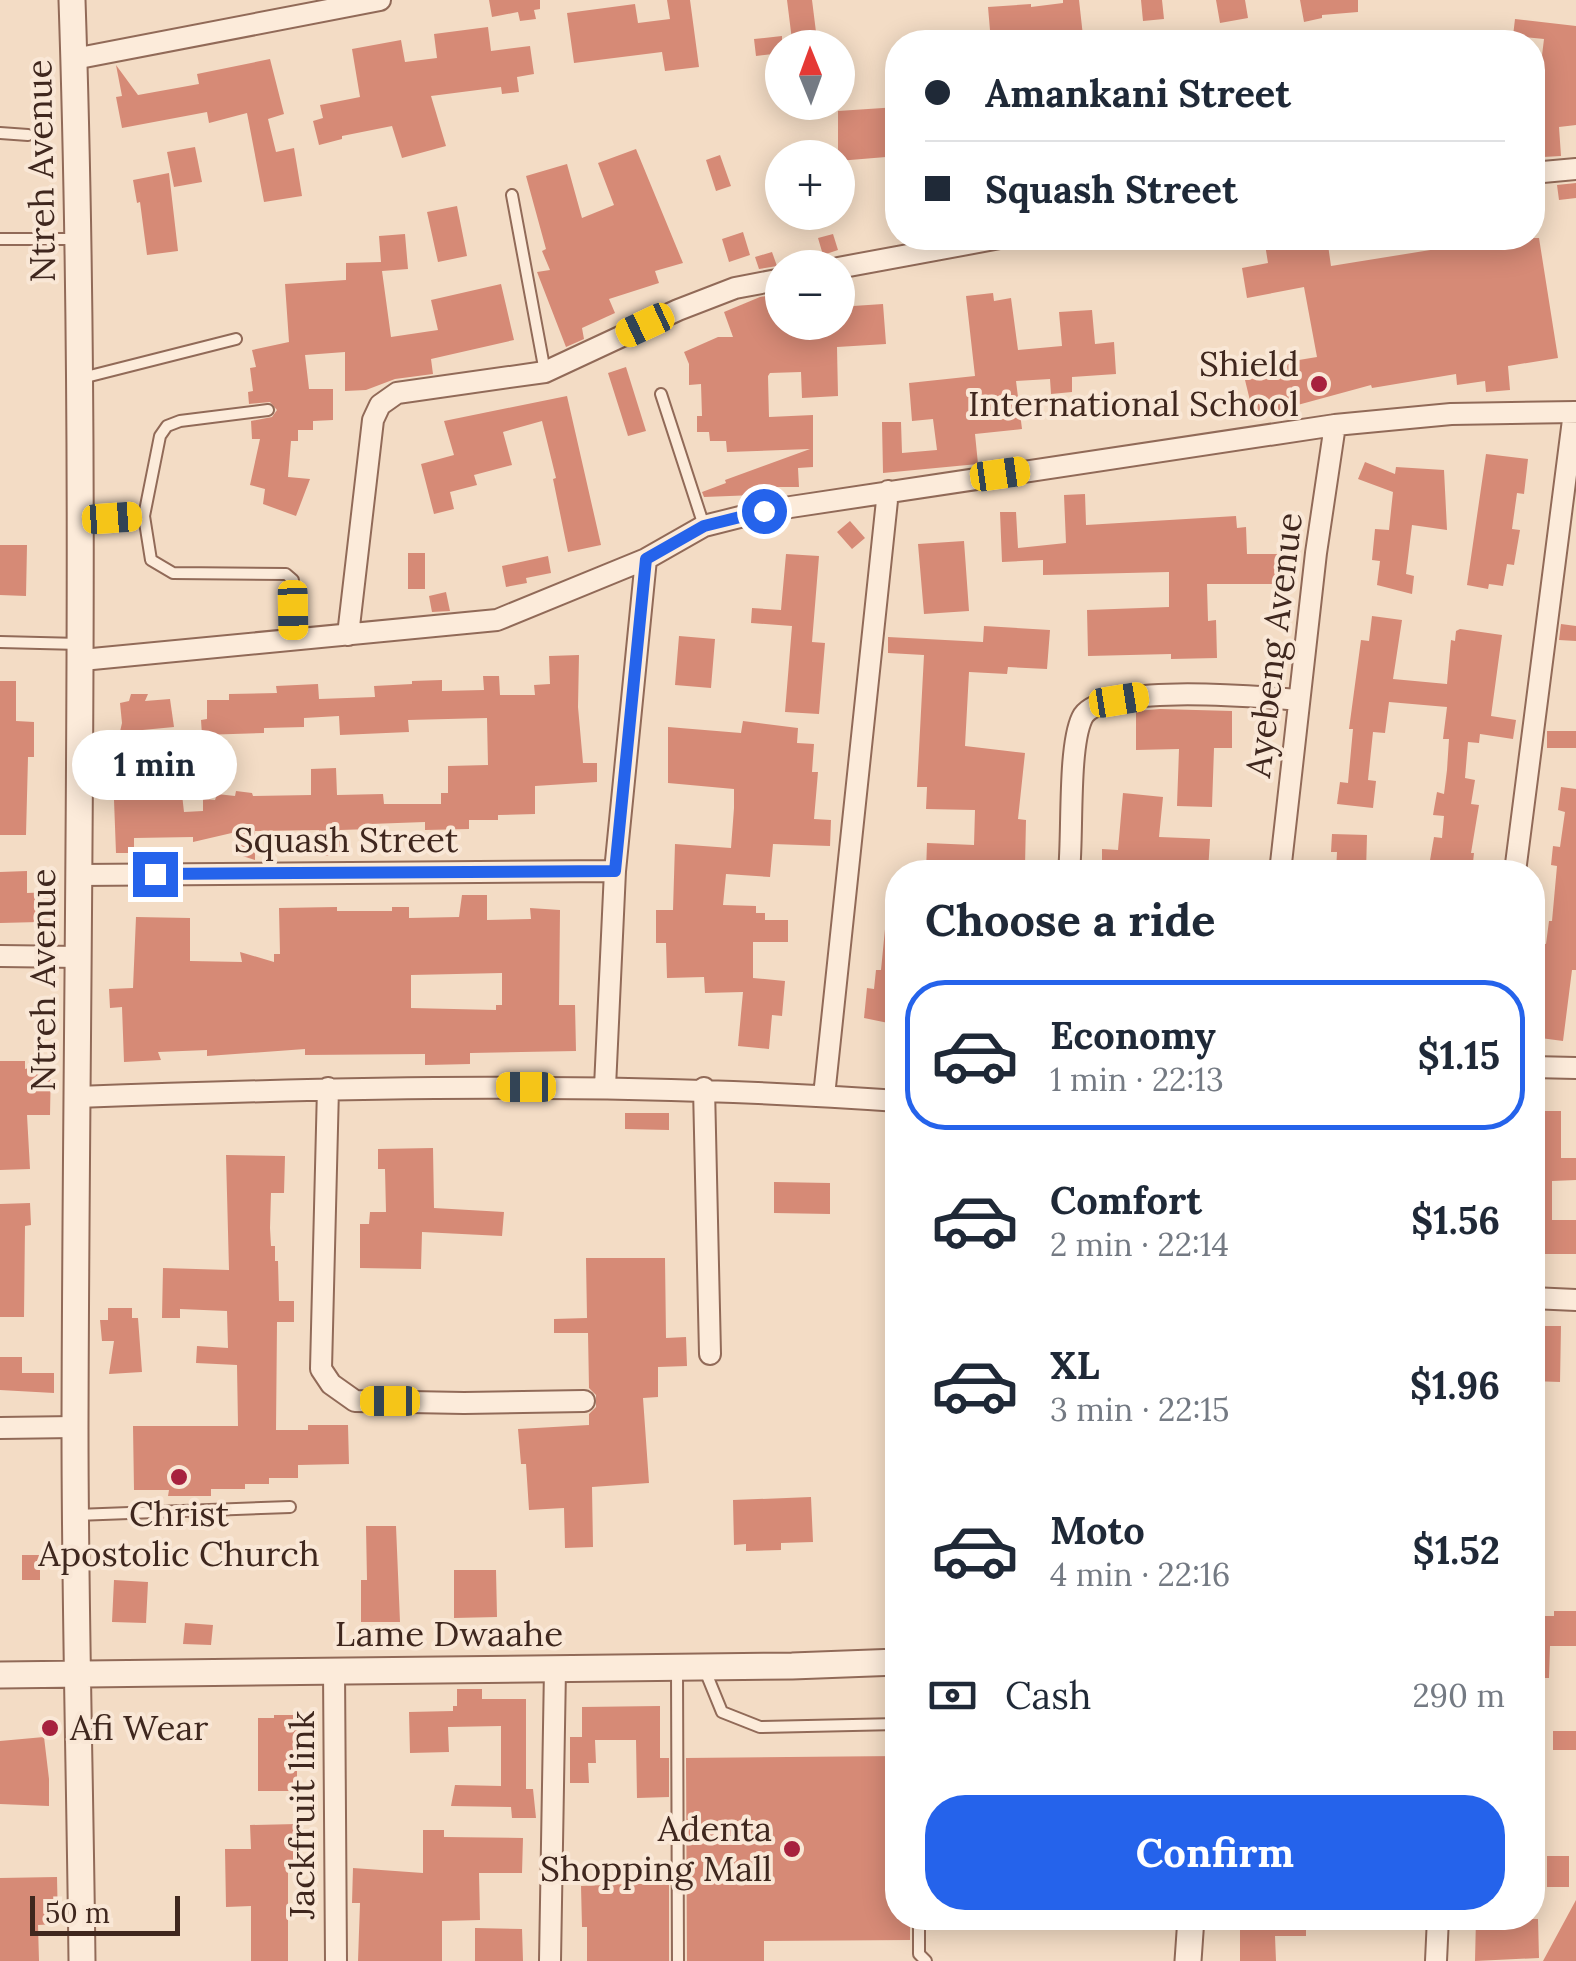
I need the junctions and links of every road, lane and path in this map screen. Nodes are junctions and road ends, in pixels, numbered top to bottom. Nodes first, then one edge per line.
1 (72, 0) edge
2 (380, 0) edge
3 (298, 9) edge
4 (74, 58) junction
5 (0, 133) edge
6 (28, 135) dead end
7 (1576, 170) edge
8 (1545, 172) edge
9 (512, 196) dead end
10 (0, 239) edge
11 (78, 239) junction
12 (935, 250) edge
13 (855, 265) edge
14 (765, 282) edge
15 (236, 339) dead end
16 (545, 372) junction
17 (81, 378) junction
18 (661, 394) dead end
19 (268, 410) dead end
20 (1575, 412) edge
21 (1335, 425) junction
22 (888, 491) junction
23 (144, 516) junction
24 (81, 521) junction
25 (704, 526) junction
26 (646, 559) junction
27 (348, 634) junction
28 (294, 639) junction
29 (0, 642) edge
30 (81, 652) junction
31 (1300, 700) junction
32 (1070, 860) edge
33 (1281, 860) edge
34 (1517, 860) edge
35 (615, 871) junction
36 (78, 875) junction
37 (0, 956) edge
38 (79, 957) junction
39 (1545, 1067) edge
40 (1576, 1068) edge
41 (605, 1087) junction
42 (328, 1088) junction
43 (704, 1088) junction
44 (824, 1096) junction
45 (76, 1097) junction
46 (885, 1100) edge
47 (1545, 1299) edge
48 (1576, 1300) edge
49 (710, 1354) dead end
50 (584, 1400) dead end
51 (75, 1427) junction
52 (0, 1428) edge
53 (290, 1507) dead end
54 (75, 1516) junction
55 (885, 1662) edge
56 (704, 1667) junction
57 (555, 1668) junction
58 (677, 1668) junction
59 (334, 1670) junction
60 (79, 1674) junction
61 (0, 1675) edge
62 (885, 1724) edge
63 (920, 1930) edge
64 (1190, 1930) edge
65 (1437, 1930) edge
66 (82, 1961) edge
67 (336, 1961) edge
68 (550, 1961) edge
69 (678, 1961) edge
70 (926, 1961) edge
71 (1188, 1961) edge
72 (1436, 1961) edge

1 - 4 street, Ntreh Avenue
2 - 3 street
3 - 4 street
4 - 11 street, Ntreh Avenue
5 - 6 lane
7 - 8 street
9 - 16 lane
10 - 11 lane
11 - 17 street, Ntreh Avenue
12 - 13 street
14 - 16 street
15 - 17 lane
16 - 27 street
17 - 24 street, Ntreh Avenue
18 - 25 lane
19 - 23 lane
20 - 21 street
20 - 34 street
21 - 22 street
21 - 31 street, Ayebeng Avenue
22 - 25 street
22 - 44 street
23 - 24 lane
23 - 28 lane
24 - 30 street, Ntreh Avenue
25 - 26 street
26 - 27 street
26 - 35 street
27 - 28 street
28 - 30 street
29 - 30 lane
30 - 36 street, Ntreh Avenue
31 - 32 street
31 - 33 street, Ayebeng Avenue
35 - 36 street, Squash Street
35 - 41 street
36 - 38 street, Ntreh Avenue
37 - 38 street
38 - 45 street, Ntreh Avenue
39 - 40 street
41 - 42 street
41 - 43 street
42 - 45 street
42 - 50 street
43 - 44 street
43 - 49 street
44 - 46 street
45 - 51 street, Ntreh Avenue
47 - 48 street
51 - 52 street
51 - 54 street, Ntreh Avenue
53 - 54 lane
54 - 60 street, Ntreh Avenue
55 - 56 street, Lame Dwaahe
56 - 58 street, Lame Dwaahe
56 - 62 lane
57 - 58 street, Lame Dwaahe
57 - 59 street, Lame Dwaahe
57 - 68 street
58 - 69 lane
59 - 60 street, Lame Dwaahe
59 - 67 street, Jackfruit link
60 - 61 street, Lame Dwaahe
60 - 66 street, Ntreh Avenue
63 - 70 lane
64 - 71 street
65 - 72 street

